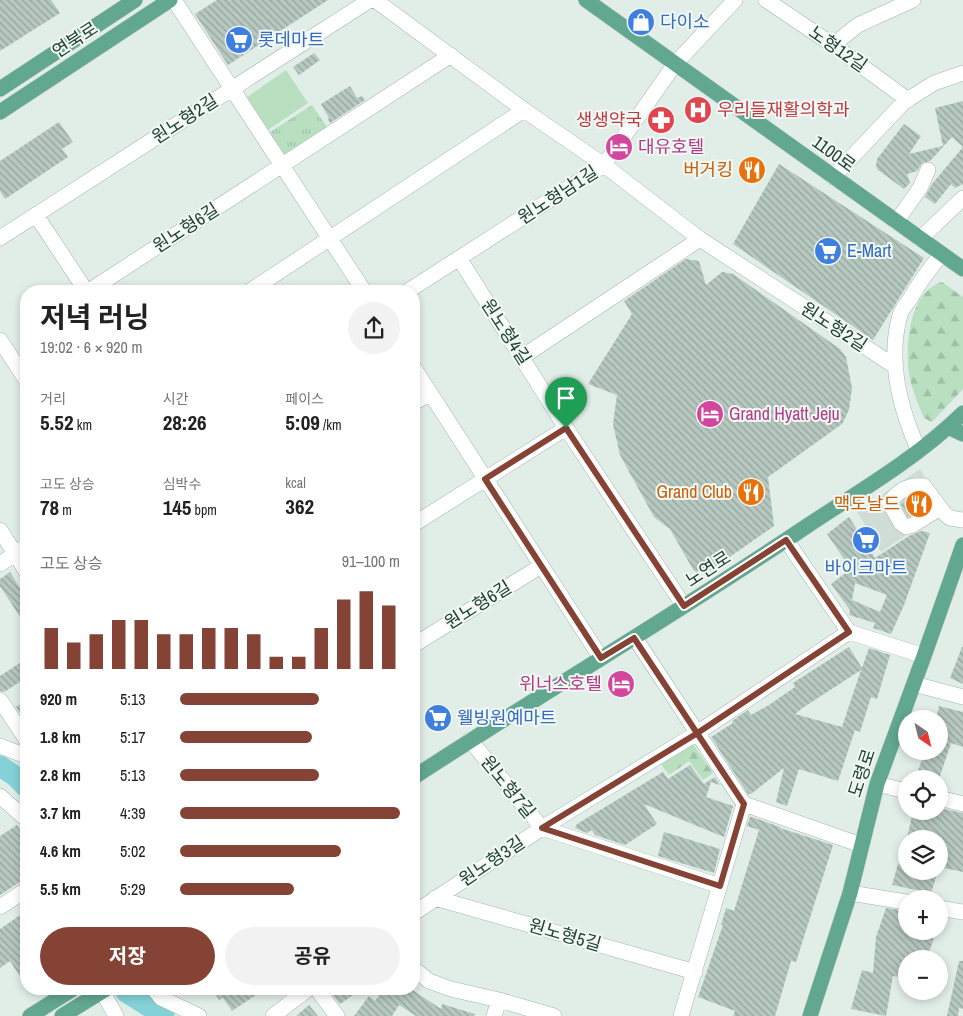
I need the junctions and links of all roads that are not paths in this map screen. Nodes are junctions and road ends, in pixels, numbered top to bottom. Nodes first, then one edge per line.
1 (135, 0) edge
2 (172, 0) edge
3 (370, 0) edge
4 (375, 0) edge
5 (586, 0) edge
6 (734, 0) edge
7 (766, 0) edge
8 (914, 0) edge
9 (833, 45) junction
10 (451, 55) junction
11 (675, 64) junction
12 (963, 73) edge
13 (0, 89) edge
14 (231, 89) junction
15 (908, 100) junction
16 (524, 110) junction
17 (0, 112) edge
18 (283, 165) junction
19 (604, 165) junction
20 (928, 170) dead end
21 (833, 177) junction
22 (963, 198) edge
23 (36, 215) junction
24 (896, 222) junction
25 (0, 238) edge
26 (330, 238) junction
27 (700, 239) junction
28 (920, 239) junction
29 (941, 255) junction
30 (459, 258) junction
31 (963, 269) edge
32 (83, 285) edge
33 (96, 285) edge
34 (259, 285) edge
35 (360, 285) edge
36 (417, 285) edge
37 (0, 340) edge
38 (522, 357) junction
39 (896, 367) junction
40 (20, 371) edge
41 (420, 377) edge
42 (430, 393) junction
43 (420, 399) edge
44 (963, 413) edge
45 (566, 428) junction
46 (948, 428) junction
47 (963, 434) edge
48 (919, 451) junction
49 (485, 479) junction
50 (940, 508) dead end
51 (420, 520) edge
52 (963, 520) edge
53 (0, 530) edge
54 (786, 540) junction
55 (963, 545) edge
56 (20, 549) edge
57 (20, 551) edge
58 (0, 564) edge
59 (541, 566) junction
60 (684, 606) junction
61 (849, 632) junction
62 (634, 638) junction
63 (420, 641) edge
64 (924, 656) junction
65 (601, 658) junction
66 (914, 684) junction
67 (963, 697) edge
68 (0, 700) edge
69 (20, 730) edge
70 (696, 734) junction
71 (470, 740) junction
72 (0, 746) edge
73 (20, 754) edge
74 (420, 773) edge
75 (877, 784) junction
76 (898, 788) edge
77 (0, 796) edge
78 (948, 800) edge
79 (744, 804) junction
80 (963, 804) edge
81 (20, 814) edge
82 (542, 828) junction
83 (861, 845) junction
84 (720, 886) junction
85 (850, 893) junction
86 (20, 894) edge
87 (436, 898) junction
88 (898, 901) edge
89 (0, 907) edge
90 (420, 909) edge
91 (948, 910) edge
92 (963, 912) edge
93 (695, 972) junction
94 (420, 974) edge
95 (63, 995) edge
96 (96, 995) edge
97 (106, 995) edge
98 (159, 995) edge
99 (300, 995) edge
100 (321, 995) edge
101 (499, 1000) junction
102 (30, 1016) edge
103 (62, 1016) edge
104 (116, 1016) edge
105 (199, 1016) edge
106 (273, 1016) edge
107 (337, 1016) edge
108 (494, 1016) edge
109 (554, 1016) edge
110 (681, 1016) edge
111 (810, 1016) edge

1 - 13 main road, 연북로
2 - 14 street
2 - 17 main road, 연북로
3 - 14 street, 원노형2길
4 - 10 street, 원노형2길
5 - 11 main road, 1100로
6 - 11 street, 원노형남1길
7 - 9 street, 노형12길
8 - 9 street
9 - 15 street, 노형12길
10 - 16 street, 원노형2길
10 - 18 street
11 - 19 street, 원노형남1길
11 - 21 main road, 1100로
12 - 15 street
14 - 18 street
14 - 23 street, 원노형2길
15 - 21 street
16 - 19 street, 원노형2길
16 - 26 street
18 - 26 street
18 - 33 street, 원노형6길
19 - 27 street, 원노형2길
19 - 30 street, 원노형남1길
20 - 24 street
21 - 24 main road, 1100로
22 - 28 street
23 - 25 street, 원노형2길
23 - 32 street
24 - 28 main road, 1100로
26 - 34 street
26 - 35 street
27 - 38 street
27 - 39 street, 원노형2길
28 - 29 main road, 1100로
29 - 31 main road, 1100로
29 - 39 street
30 - 36 street, 원노형남1길
30 - 38 street, 원노형4길
37 - 40 street
38 - 45 street, 원노형4길
39 - 48 street
41 - 42 street
42 - 43 street
42 - 49 street
44 - 46 main road, 노연로
45 - 49 street
45 - 60 street, 원노형4길
46 - 47 main road
46 - 48 main road, 노연로
48 - 54 main road, 노연로
49 - 51 street
49 - 59 street
50 - 52 street
53 - 56 street
54 - 60 main road, 노연로
54 - 61 street
55 - 64 main road, 도령로
57 - 58 street
59 - 63 street, 원노형6길
59 - 65 street
60 - 62 main road, 노연로
61 - 64 street
61 - 70 street, 원노형3길
62 - 65 main road, 노연로
62 - 70 street
64 - 66 main road, 도령로
65 - 71 main road, 노연로
66 - 67 street
66 - 75 main road, 도령로
68 - 69 street
70 - 79 street
70 - 82 street, 원노형3길
71 - 74 main road, 노연로
71 - 82 street, 원노형7길
72 - 73 street
75 - 76 street
75 - 83 main road, 도령로
77 - 81 street
78 - 80 street
79 - 83 street
79 - 84 street
82 - 84 street, 원노형7길
82 - 87 street, 원노형3길
83 - 85 main road, 도령로
84 - 93 street
85 - 88 street
85 - 111 main road, 도령로
86 - 89 street
87 - 90 street, 원노형3길
87 - 93 street, 원노형5길
91 - 92 street
93 - 110 street
94 - 101 street
95 - 102 main road
96 - 103 main road
97 - 104 street
98 - 105 street
99 - 106 street
100 - 107 street
101 - 108 street
101 - 109 street

